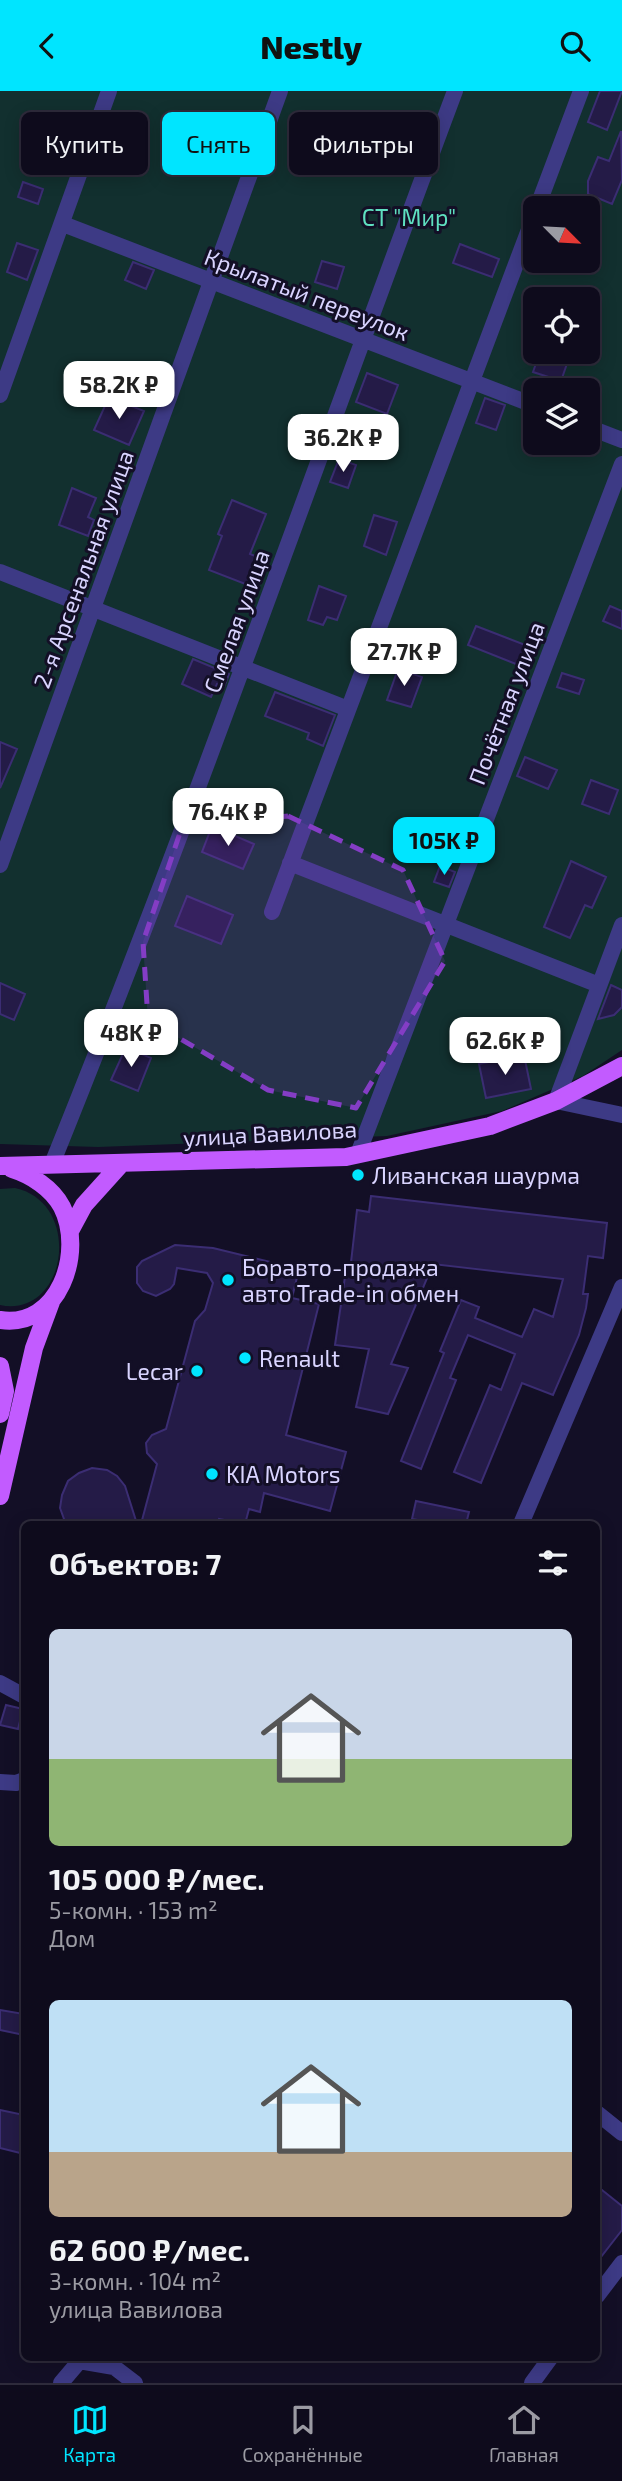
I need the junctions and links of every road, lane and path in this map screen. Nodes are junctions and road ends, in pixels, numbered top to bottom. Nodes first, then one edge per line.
1 (109, 91) edge
2 (280, 91) edge
3 (455, 91) edge
4 (581, 91) edge
5 (541, 196) edge
6 (63, 224) junction
7 (523, 244) edge
8 (212, 282) junction
9 (362, 340) junction
10 (471, 382) junction
11 (0, 395) edge
12 (523, 401) edge
13 (600, 431) edge
14 (622, 440) edge
15 (622, 464) edge
16 (0, 572) edge
17 (93, 608) junction
18 (244, 668) junction
19 (348, 709) junction
20 (290, 863) junction
21 (0, 865) edge
22 (272, 912) dead end
23 (445, 925) junction
24 (622, 925) edge
25 (599, 985) junction
26 (622, 1066) edge
27 (556, 1101) junction
28 (622, 1115) edge
29 (358, 1154) junction
30 (52, 1164) junction
31 (121, 1164) junction
32 (1, 1165) edge
33 (70, 1231) junction
34 (622, 1287) edge
35 (51, 1302) junction
36 (0, 1320) edge
37 (0, 1366) edge
38 (0, 1414) edge
39 (0, 1496) edge
40 (522, 1521) edge
41 (0, 1683) edge
42 (21, 1694) edge
43 (21, 1781) edge
44 (0, 1782) edge
45 (600, 2115) edge
46 (622, 2133) edge
47 (622, 2263) edge
48 (600, 2292) edge
49 (79, 2361) edge
50 (89, 2361) edge
51 (548, 2361) edge
52 (61, 2383) edge
53 (135, 2383) edge
54 (532, 2383) edge

1 - 6 street
2 - 8 street, 2-я Арсенальная улица
3 - 9 street, Смелая улица
4 - 5 street
6 - 8 street, Крылатый переулок
6 - 11 street
7 - 10 street
8 - 9 street, Крылатый переулок
8 - 17 street, 2-я Арсенальная улица
9 - 10 street, Крылатый переулок
9 - 18 street, Смелая улица
10 - 12 street, Крылатый переулок
10 - 19 street
13 - 14 street
15 - 23 street, Почётная улица
16 - 17 street
17 - 18 street
17 - 21 street, 2-я Арсенальная улица
18 - 19 street
18 - 30 street, Смелая улица
19 - 20 street
20 - 22 street
20 - 23 street
23 - 25 street
23 - 29 street, Почётная улица
24 - 25 street
25 - 27 street
26 - 27 main road, улица Вавилова
27 - 28 street
27 - 29 main road, улица Вавилова
29 - 31 main road, улица Вавилова
30 - 31 main road, улица Вавилова
30 - 32 main road, улица Вавилова
31 - 33 main road, улица Вавилова
32 - 33 main road, улица Вавилова
33 - 35 main road, улица Вавилова
34 - 40 street
35 - 36 main road
35 - 39 main road, улица Вавилова
37 - 38 main road
41 - 42 street
43 - 44 street
45 - 46 street
47 - 48 street
49 - 52 street
50 - 53 street
51 - 54 street

